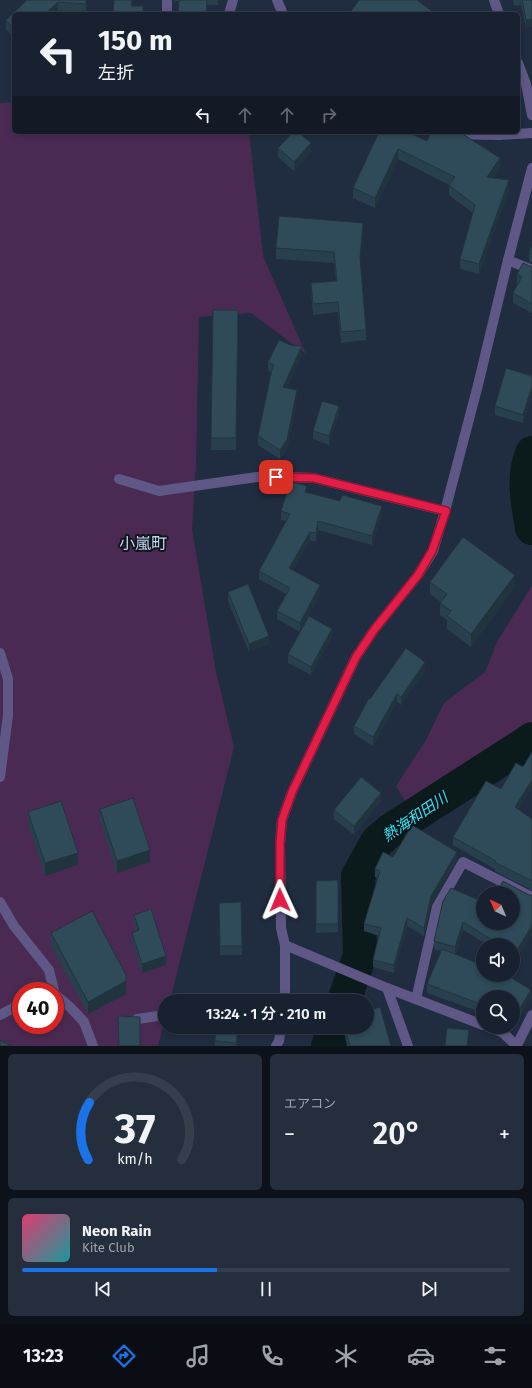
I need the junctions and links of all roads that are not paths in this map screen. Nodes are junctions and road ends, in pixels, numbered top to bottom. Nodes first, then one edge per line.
1 (167, 0) edge
2 (233, 0) edge
3 (277, 0) edge
4 (494, 0) edge
5 (167, 12) edge
6 (230, 12) edge
7 (282, 12) edge
8 (498, 12) edge
9 (520, 68) edge
10 (532, 115) edge
11 (532, 133) edge
12 (447, 134) edge
13 (532, 168) edge
14 (508, 260) junction
15 (532, 270) edge
16 (119, 479) dead end
17 (446, 511) junction
18 (0, 653) edge
19 (0, 776) edge
20 (532, 897) edge
21 (0, 902) edge
22 (285, 944) junction
23 (52, 982) edge
24 (387, 988) junction
25 (285, 994) edge
26 (416, 999) junction
27 (64, 1001) edge
28 (12, 1009) edge
29 (532, 1014) edge
30 (0, 1015) edge
31 (158, 1016) edge
32 (137, 1019) edge
33 (476, 1022) edge
34 (279, 1034) edge
35 (504, 1034) edge
36 (517, 1045) edge
37 (93, 1046) edge
38 (276, 1046) edge
39 (408, 1046) edge

1 - 5 street
2 - 6 street
3 - 7 street
4 - 8 street
9 - 10 street
11 - 12 street
13 - 14 street
14 - 15 street
14 - 17 street
16 - 17 street
17 - 22 street
18 - 19 street
20 - 26 street
21 - 23 street
22 - 24 street
22 - 25 street
24 - 26 street
24 - 39 street
26 - 33 street
27 - 37 street
28 - 30 street
29 - 36 street
31 - 32 street
34 - 38 street
35 - 36 street

